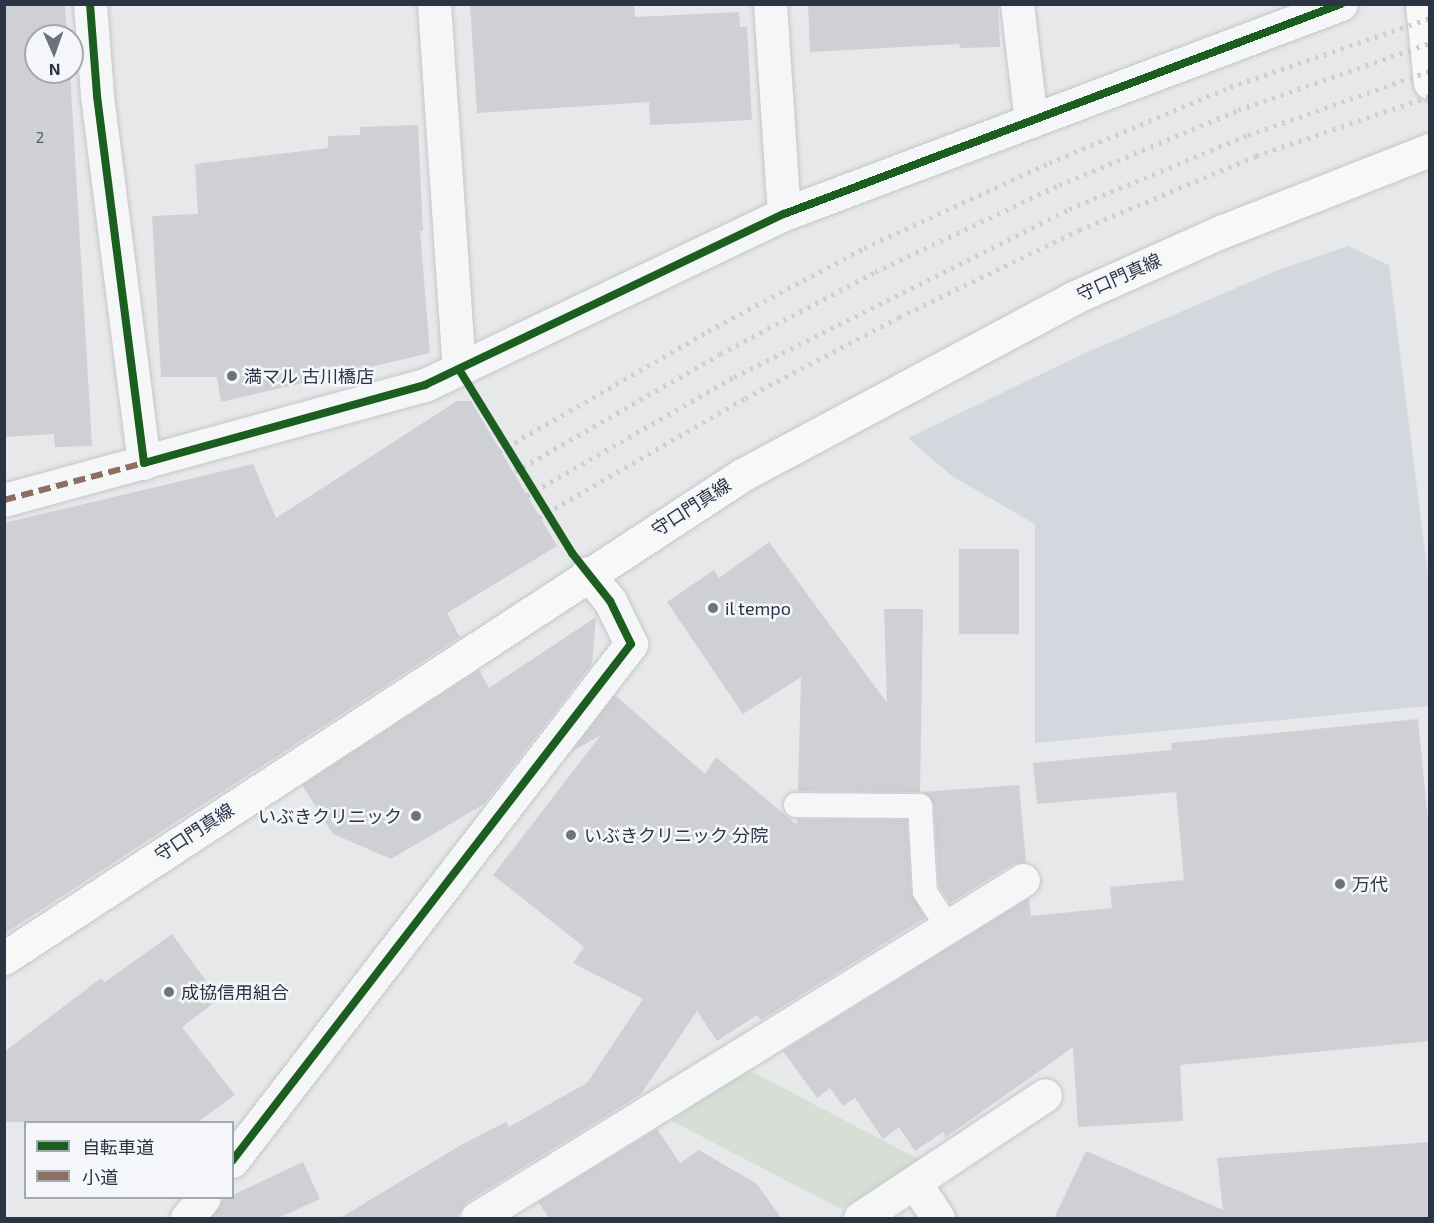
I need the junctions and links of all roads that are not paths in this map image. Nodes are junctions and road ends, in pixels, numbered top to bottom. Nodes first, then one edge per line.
1 (90, 4) edge
2 (434, 4) edge
3 (770, 4) edge
4 (1017, 4) edge
5 (1341, 4) edge
6 (1422, 4) edge
7 (1430, 82) edge
8 (1030, 121) junction
9 (1430, 150) edge
10 (784, 214) junction
11 (459, 369) junction
12 (144, 463) junction
13 (4, 500) edge
14 (587, 573) junction
15 (796, 805) dead end
16 (1023, 880) dead end
17 (948, 927) junction
18 (4, 958) edge
19 (1045, 1095) dead end
20 (234, 1158) edge
21 (915, 1183) junction
22 (202, 1199) edge
23 (187, 1218) edge
24 (477, 1218) edge
25 (860, 1218) edge
26 (938, 1218) edge

1 - 12 street
2 - 11 street
3 - 10 street
4 - 8 street
5 - 8 street
6 - 7 main road
8 - 10 street
9 - 14 main road, 守口門真線
10 - 11 street
11 - 12 street
12 - 13 street
14 - 18 main road, 守口門真線
14 - 20 street
15 - 17 lane
16 - 17 street
17 - 24 street
19 - 21 street
21 - 25 street
21 - 26 street
22 - 23 street

